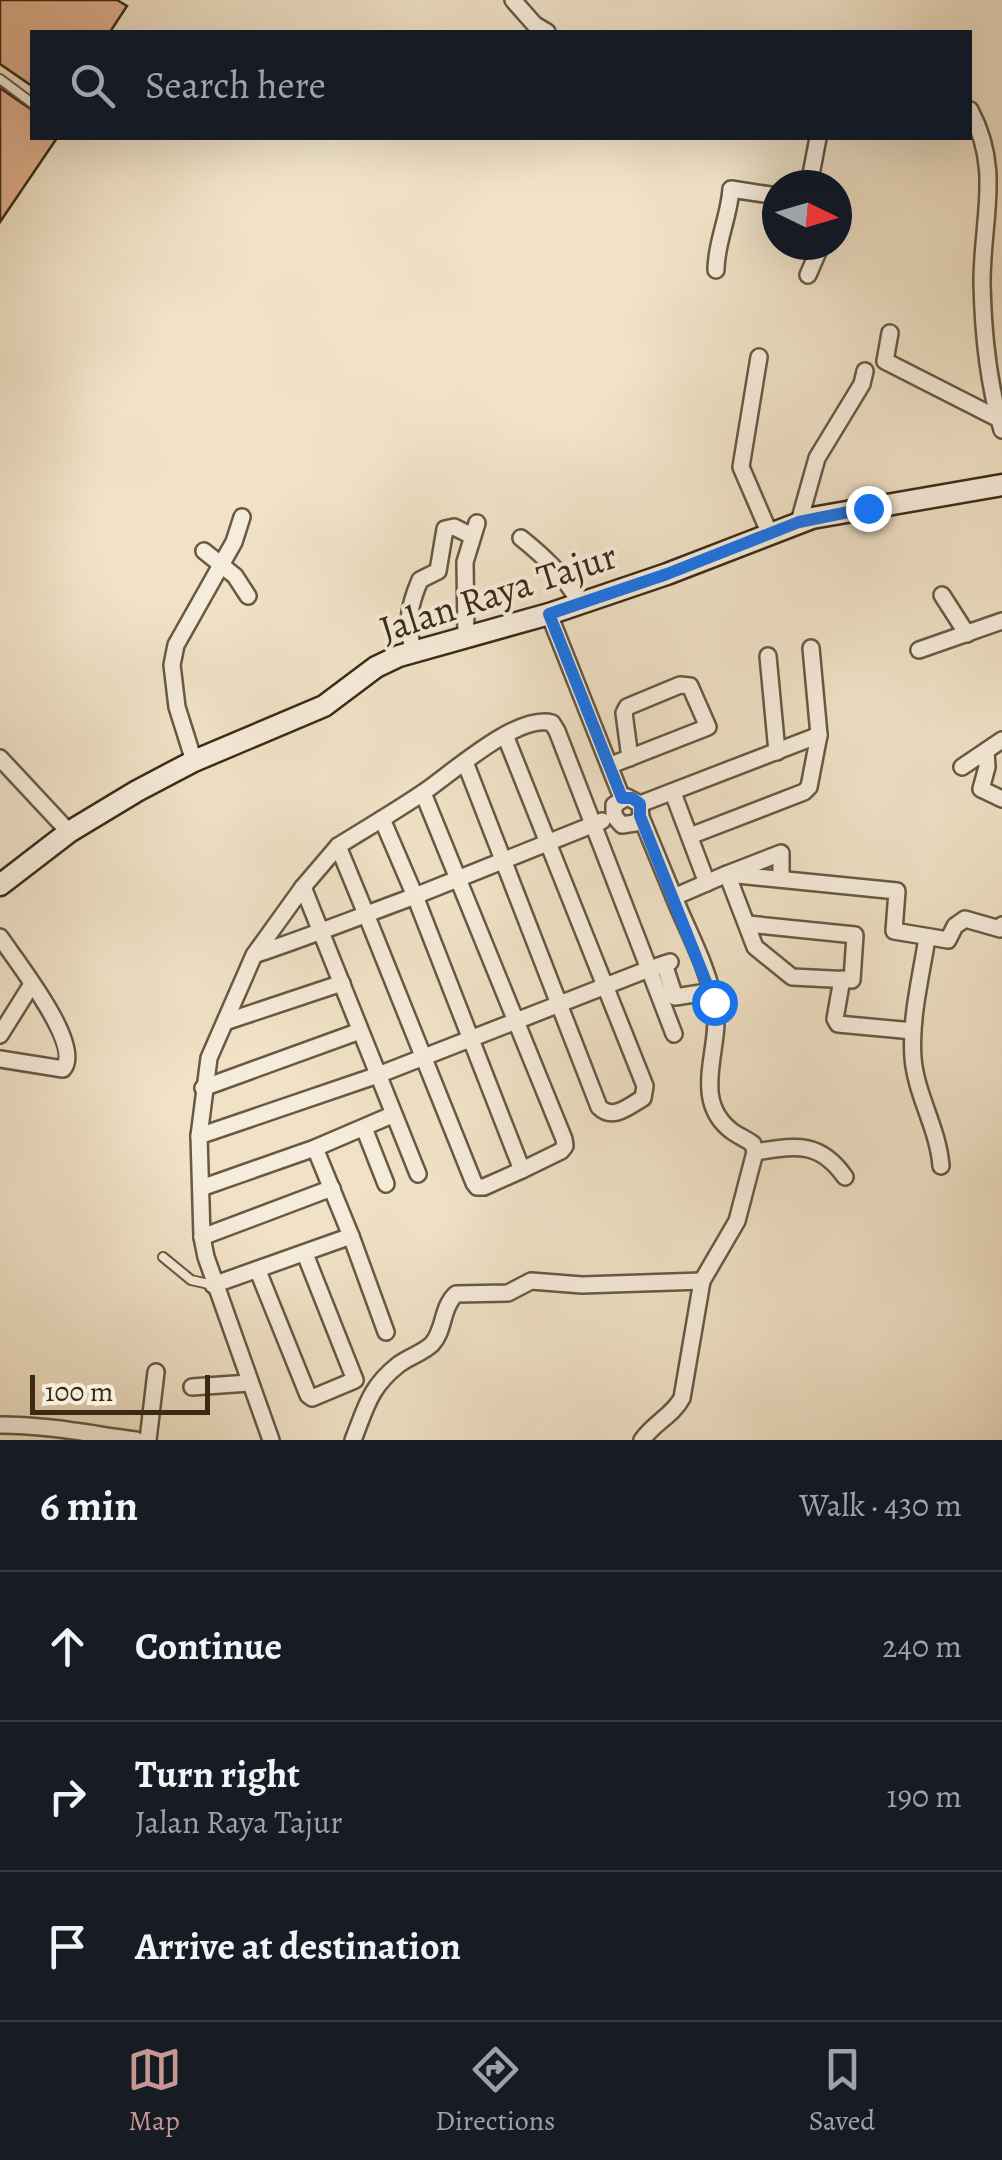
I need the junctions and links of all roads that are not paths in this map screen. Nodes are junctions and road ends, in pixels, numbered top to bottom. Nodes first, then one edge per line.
1 (512, 0) edge
2 (543, 30) edge
3 (0, 79) edge
4 (30, 102) edge
5 (972, 114) edge
6 (818, 140) edge
7 (812, 170) edge
8 (762, 194) edge
9 (814, 260) edge
10 (716, 270) dead end
11 (808, 275) dead end
12 (890, 334) dead end
13 (759, 357) dead end
14 (865, 370) dead end
15 (1000, 425) edge
16 (1002, 485) edge
17 (242, 516) dead end
18 (799, 522) junction
19 (768, 532) junction
20 (522, 538) dead end
21 (204, 551) dead end
22 (222, 564) junction
23 (248, 596) dead end
24 (942, 596) dead end
25 (580, 603) junction
26 (549, 614) junction
27 (1002, 621) edge
28 (967, 634) junction
29 (466, 637) junction
30 (811, 648) dead end
31 (919, 650) dead end
32 (414, 651) junction
33 (768, 656) dead end
34 (505, 735) junction
35 (819, 736) junction
36 (1002, 740) edge
37 (986, 751) junction
38 (776, 752) junction
39 (0, 758) edge
40 (630, 758) junction
41 (194, 761) junction
42 (465, 762) junction
43 (610, 765) junction
44 (962, 767) dead end
45 (673, 792) junction
46 (422, 793) junction
47 (622, 798) junction
48 (1002, 798) edge
49 (640, 810) junction
50 (614, 816) junction
51 (382, 818) junction
52 (593, 824) junction
53 (70, 832) junction
54 (690, 836) junction
55 (548, 844) junction
56 (338, 846) junction
57 (504, 860) junction
58 (728, 874) junction
59 (781, 880) junction
60 (458, 881) junction
61 (707, 882) junction
62 (0, 885) edge
63 (303, 887) junction
64 (415, 896) junction
65 (674, 897) junction
66 (366, 914) junction
67 (748, 924) junction
68 (1002, 925) edge
69 (321, 932) junction
70 (0, 937) edge
71 (927, 938) junction
72 (254, 955) junction
73 (661, 965) junction
74 (842, 979) junction
75 (342, 983) junction
76 (32, 984) junction
77 (604, 986) junction
78 (702, 993) dead end
79 (560, 1004) junction
80 (225, 1022) junction
81 (514, 1022) junction
82 (360, 1031) junction
83 (914, 1031) junction
84 (674, 1034) dead end
85 (0, 1035) edge
86 (468, 1039) junction
87 (424, 1055) junction
88 (0, 1059) edge
89 (378, 1074) junction
90 (203, 1088) junction
91 (392, 1115) junction
92 (364, 1128) junction
93 (199, 1136) junction
94 (315, 1148) junction
95 (755, 1152) junction
96 (940, 1166) dead end
97 (522, 1170) junction
98 (418, 1174) dead end
99 (845, 1177) dead end
100 (386, 1184) dead end
101 (201, 1188) junction
102 (332, 1188) junction
103 (202, 1236) junction
104 (351, 1236) junction
105 (306, 1254) junction
106 (163, 1257) dead end
107 (258, 1271) junction
108 (702, 1281) junction
109 (213, 1285) junction
110 (386, 1332) dead end
111 (156, 1372) dead end
112 (249, 1383) junction
113 (192, 1386) dead end
114 (0, 1425) edge
115 (73, 1436) edge
116 (136, 1440) edge
117 (148, 1440) edge
118 (272, 1440) edge
119 (353, 1440) edge
120 (642, 1440) edge

1 - 2 street
3 - 4 lane
5 - 15 street
6 - 7 street
8 - 10 street
9 - 11 street
12 - 15 street
13 - 19 street
14 - 18 street
16 - 18 main road, Jalan Raya Tajur
17 - 22 street
18 - 19 main road, Jalan Raya Tajur
19 - 25 main road, Jalan Raya Tajur
20 - 25 street
21 - 22 street
22 - 23 street
22 - 41 street
24 - 28 street
25 - 26 main road, Jalan Raya Tajur
26 - 29 main road, Jalan Raya Tajur
26 - 43 street
27 - 28 street
28 - 31 street
29 - 32 main road, Jalan Raya Tajur
29 - 32 street
30 - 35 street
32 - 41 main road, Jalan Raya Tajur
33 - 38 street
34 - 42 street
34 - 52 street
34 - 55 street
35 - 38 street
35 - 54 street
36 - 37 street
37 - 44 street
37 - 48 street
38 - 45 street
39 - 53 street
40 - 40 street
40 - 43 street
41 - 53 main road, Jalan Raya Tajur
42 - 46 street
42 - 57 street
43 - 47 street
45 - 49 street
45 - 54 street
46 - 51 street
46 - 60 street
47 - 49 street
47 - 50 street
49 - 50 street
49 - 65 street
50 - 52 street
51 - 56 street
51 - 64 street
52 - 55 street
52 - 73 street
53 - 62 main road, Jalan Raya Tajur
54 - 61 street
55 - 57 street
55 - 77 street
56 - 63 street
56 - 66 street
57 - 60 street
57 - 79 street
58 - 59 street
58 - 59 street
58 - 61 street
58 - 67 street
59 - 71 street
60 - 64 street
60 - 81 street
61 - 65 street
63 - 69 street
63 - 72 street
64 - 66 street
64 - 86 street
65 - 95 street
66 - 69 street
66 - 87 street
67 - 74 street
67 - 74 street
68 - 71 street
69 - 72 street
69 - 75 street
70 - 76 street
71 - 83 street
72 - 80 street
73 - 77 street
73 - 78 street
73 - 84 street
74 - 83 street
75 - 80 street
75 - 82 street
76 - 85 street
76 - 88 street
77 - 79 street
77 - 79 street
79 - 81 street
80 - 90 street
81 - 86 street
81 - 97 street
82 - 89 street
82 - 90 street
83 - 96 street
86 - 87 street
86 - 97 street
87 - 89 street
87 - 97 street
89 - 91 street
89 - 93 street
90 - 93 street
91 - 92 street
91 - 98 street
92 - 94 street
92 - 100 street
93 - 101 street
94 - 101 street
94 - 102 street
95 - 99 street
95 - 108 street
101 - 103 street
102 - 103 street
102 - 104 street
103 - 109 street
104 - 105 street
104 - 110 street
105 - 107 street
105 - 107 street
106 - 109 lane
107 - 109 street
108 - 119 street
108 - 120 street
109 - 112 street
111 - 117 street
112 - 113 street
112 - 118 street
114 - 115 street
115 - 116 street

